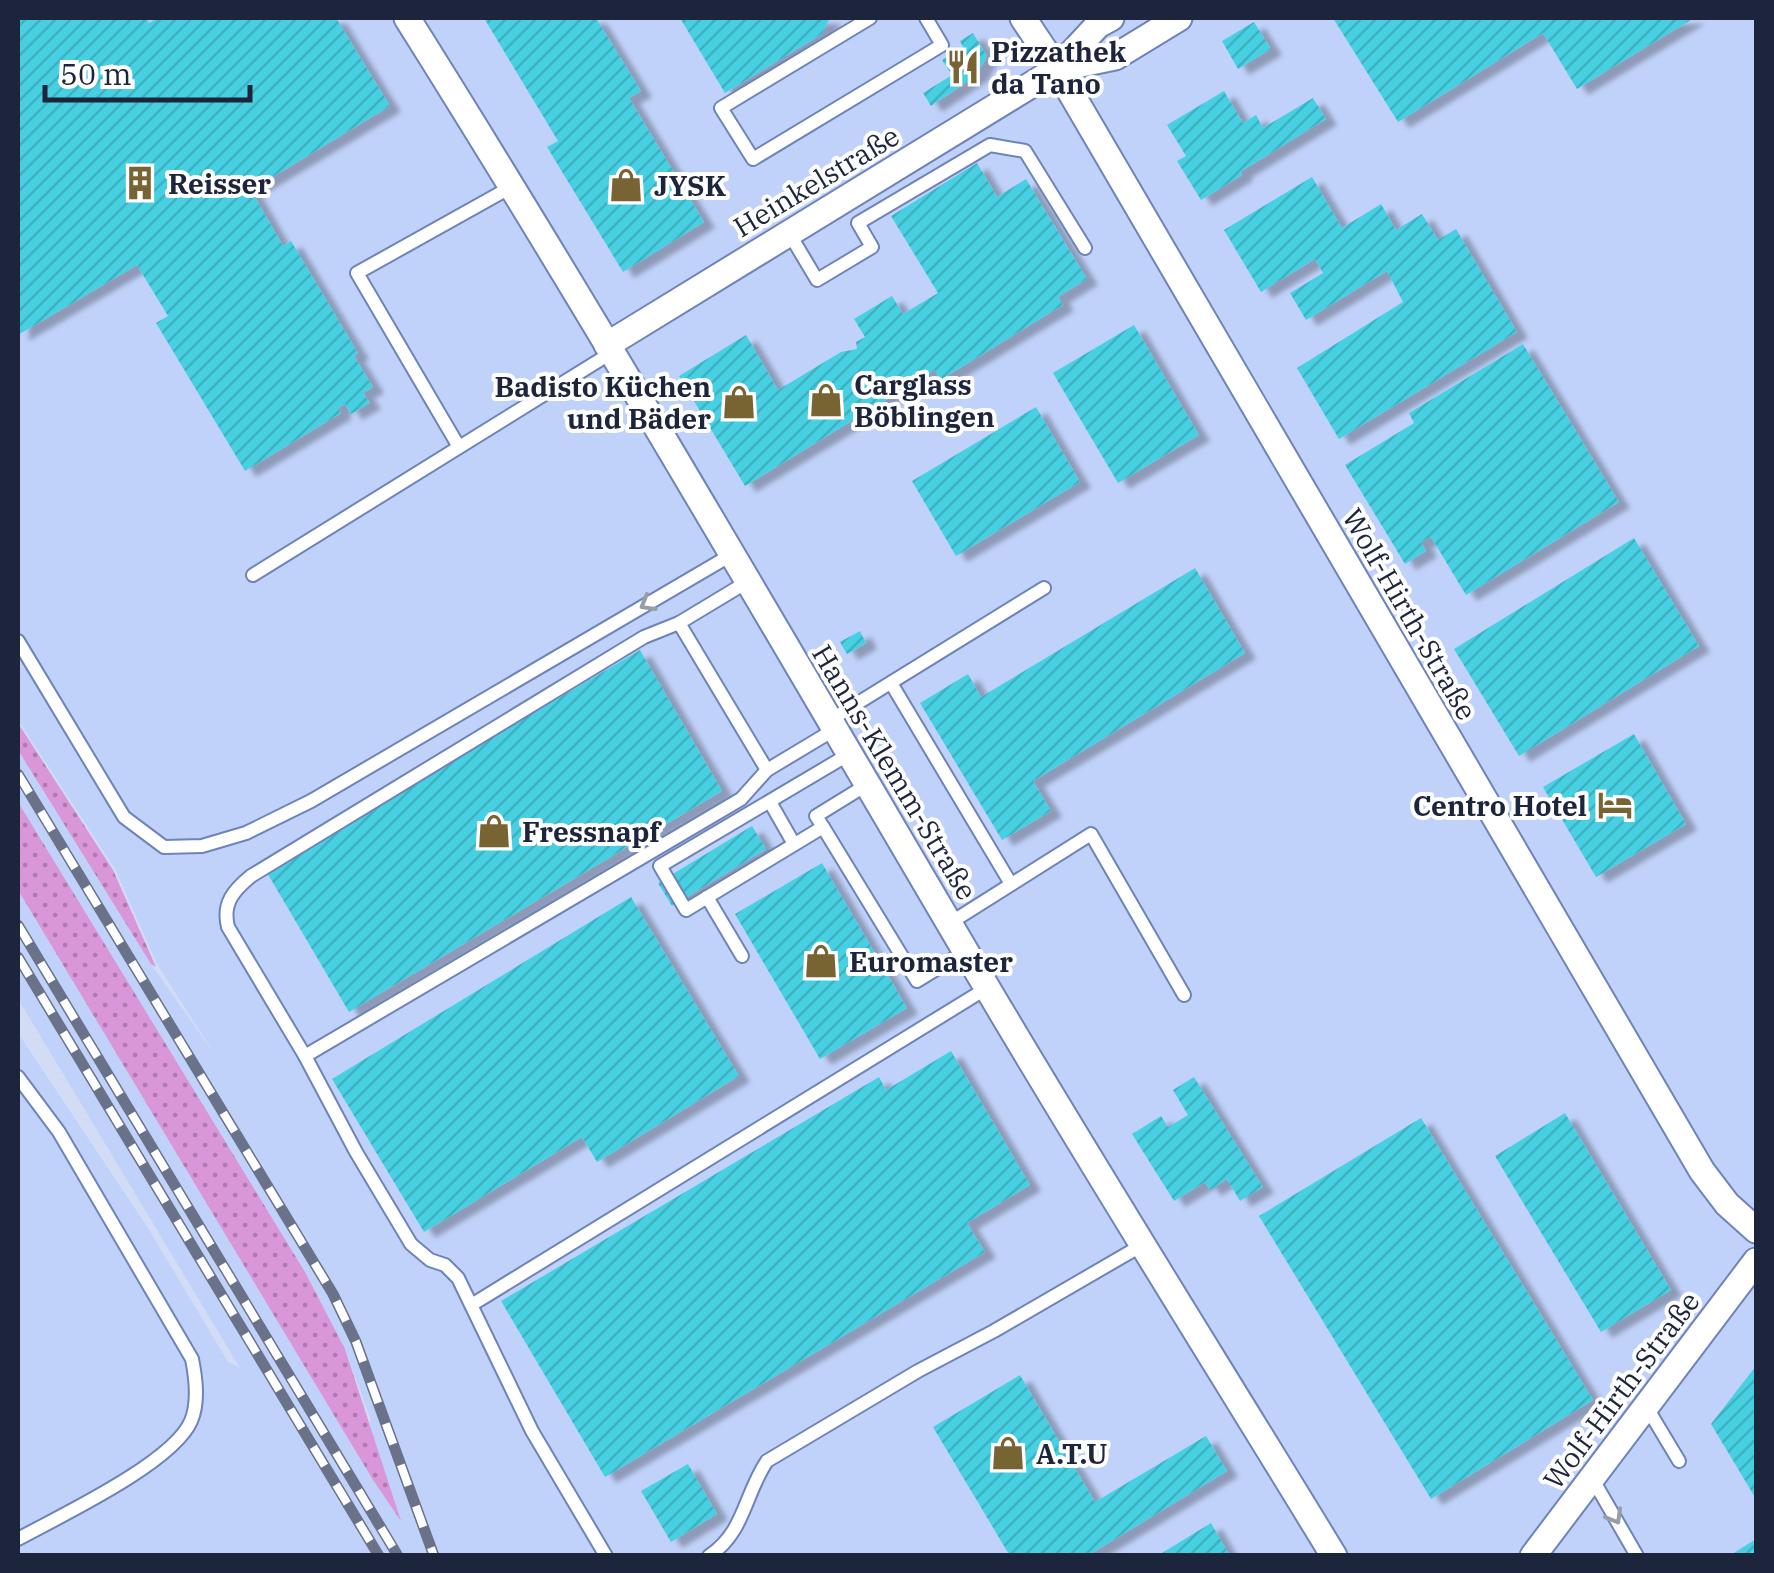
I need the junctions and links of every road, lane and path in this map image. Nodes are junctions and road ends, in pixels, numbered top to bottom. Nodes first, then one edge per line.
1 (407, 18) edge
2 (870, 18) edge
3 (926, 18) edge
4 (1023, 18) edge
5 (1111, 18) edge
6 (1179, 18) edge
7 (1057, 69) junction
8 (513, 186) junction
9 (789, 233) junction
10 (1086, 248) dead end
11 (609, 349) junction
12 (458, 448) junction
13 (732, 555) junction
14 (253, 574) dead end
15 (747, 582) junction
16 (1044, 588) dead end
17 (678, 622) junction
18 (18, 641) edge
19 (891, 683) junction
20 (834, 724) junction
21 (851, 754) junction
22 (767, 770) junction
23 (869, 784) junction
24 (770, 802) junction
25 (823, 827) junction
26 (794, 844) junction
27 (1011, 884) junction
28 (707, 897) junction
29 (950, 923) junction
30 (966, 951) junction
31 (742, 956) dead end
32 (987, 988) junction
33 (1184, 996) dead end
34 (305, 1056) junction
35 (18, 1076) edge
36 (1756, 1230) edge
37 (1144, 1244) junction
38 (1756, 1262) edge
39 (473, 1304) junction
40 (1646, 1406) junction
41 (1680, 1461) dead end
42 (1592, 1478) junction
43 (18, 1540) edge
44 (606, 1556) edge
45 (709, 1556) edge
46 (1334, 1556) edge
47 (1533, 1556) edge
48 (1638, 1556) edge

1 - 8 street, Hanns-Klemm-Straße
2 - 3 lane
4 - 7 street, Wolf-Hirth-Straße
5 - 7 street, Heinkelstraße
6 - 7 street, Heinkelstraße
7 - 9 street, Heinkelstraße
7 - 36 street, Wolf-Hirth-Straße
8 - 11 street, Hanns-Klemm-Straße
8 - 12 lane
9 - 10 lane
9 - 11 street, Heinkelstraße
11 - 12 lane
11 - 13 street, Hanns-Klemm-Straße
12 - 14 lane
13 - 15 street, Hanns-Klemm-Straße
13 -> 18 lane
15 - 17 lane
15 - 20 street, Hanns-Klemm-Straße
16 - 19 lane
17 - 22 lane
17 - 34 lane
19 - 20 lane
19 - 27 lane
20 - 21 street, Hanns-Klemm-Straße
20 - 22 lane
21 - 23 street, Hanns-Klemm-Straße
21 - 24 lane
22 - 34 lane
23 - 25 lane
23 - 29 street, Hanns-Klemm-Straße
24 - 26 lane
24 - 28 lane
25 - 26 lane
25 - 30 lane
26 - 28 lane
27 - 29 lane
27 - 33 lane
28 - 31 lane
29 - 30 street, Hanns-Klemm-Straße
30 - 32 street, Hanns-Klemm-Straße
32 - 37 street, Hanns-Klemm-Straße
32 - 39 lane
34 - 39 lane
35 - 43 lane
37 - 45 lane
37 - 46 street, Hanns-Klemm-Straße
38 - 40 street, Wolf-Hirth-Straße
39 - 44 lane
40 - 41 lane
40 - 42 street, Wolf-Hirth-Straße
42 - 47 street, Wolf-Hirth-Straße
42 -> 48 lane

